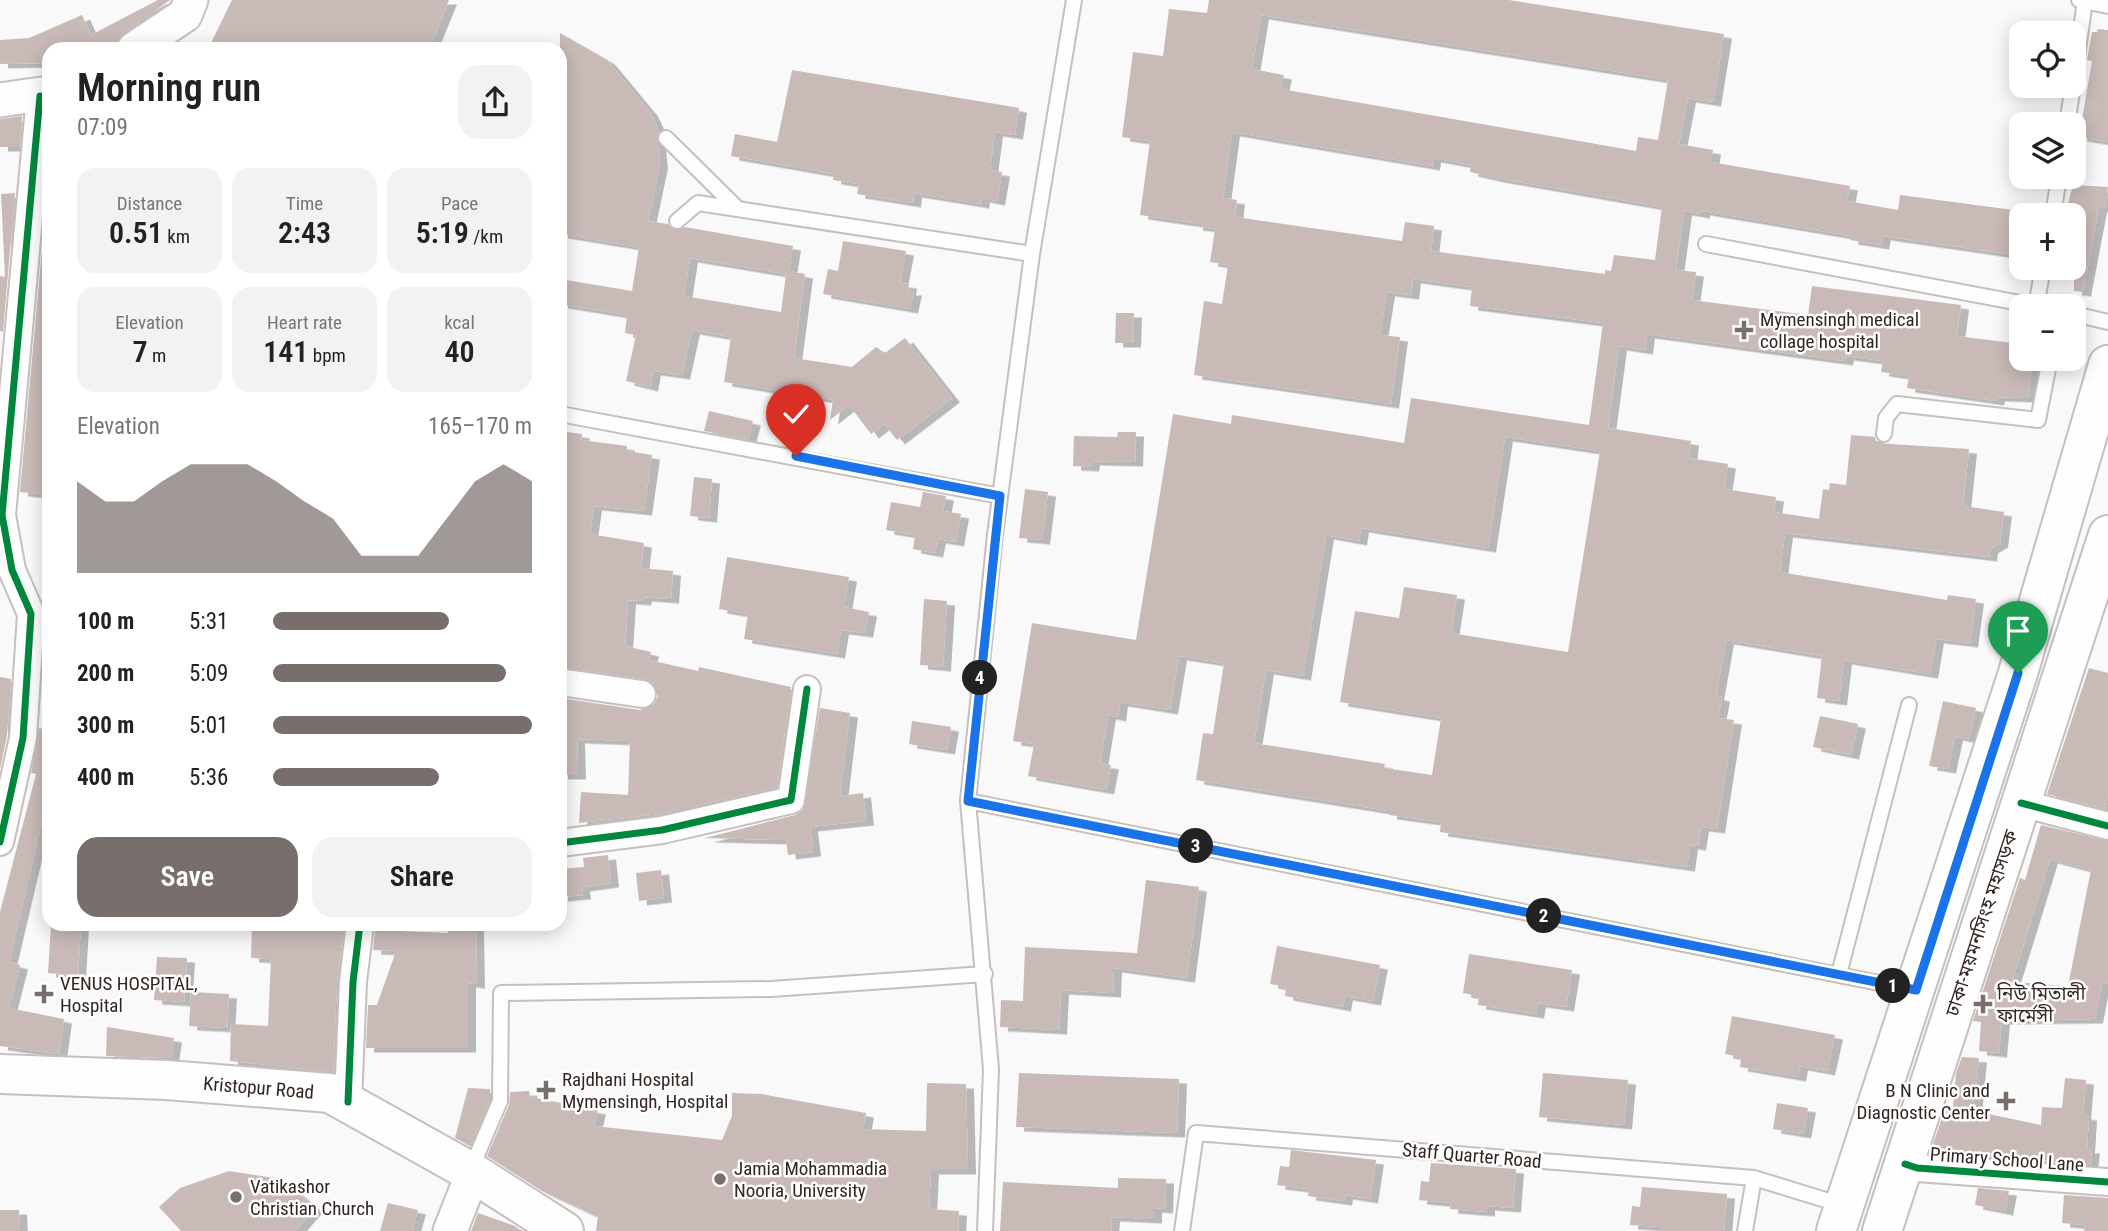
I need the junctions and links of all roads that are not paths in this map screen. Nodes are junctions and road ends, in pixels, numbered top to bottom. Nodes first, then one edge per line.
1 (191, 0) edge
2 (1074, 0) edge
3 (2079, 0) edge
4 (2085, 1) edge
5 (2108, 6) edge
6 (2082, 21) edge
7 (144, 42) edge
8 (42, 94) edge
9 (0, 100) edge
10 (42, 114) edge
11 (666, 138) dead end
12 (737, 209) junction
13 (677, 221) dead end
14 (1706, 244) dead end
15 (1032, 254) junction
16 (2009, 301) edge
17 (2086, 317) edge
18 (2108, 322) edge
19 (2108, 365) edge
20 (2048, 371) edge
21 (567, 415) edge
22 (1884, 434) dead end
23 (1000, 496) junction
24 (2108, 535) edge
25 (567, 683) edge
26 (807, 690) dead end
27 (642, 694) dead end
28 (1909, 705) dead end
29 (968, 801) junction
30 (2021, 803) junction
31 (2108, 826) edge
32 (0, 842) edge
33 (567, 842) edge
34 (359, 931) edge
35 (985, 974) junction
36 (1839, 974) junction
37 (1916, 990) junction
38 (0, 1074) edge
39 (348, 1102) junction
40 (1905, 1164) junction
41 (472, 1172) junction
42 (1754, 1178) junction
43 (2108, 1182) edge
44 (1840, 1218) edge
45 (450, 1231) edge
46 (564, 1231) edge
47 (985, 1231) edge
48 (1182, 1231) edge
49 (1745, 1231) edge
50 (1882, 1231) edge

1 - 7 street
2 - 15 lane
3 - 4 lane
4 - 5 lane
4 - 6 lane
8 - 9 street
10 - 32 street
11 - 12 lane
12 - 13 lane
12 - 15 lane
14 - 16 lane
15 - 23 lane
17 - 18 lane
19 - 37 main road
20 - 22 lane
21 - 23 lane
23 - 29 lane
24 - 30 main road, ঢাকা-ময়মনসিংহ মহাসড়ক
25 - 27 street
26 - 33 street
28 - 36 lane
29 - 35 lane
29 - 36 lane
30 - 31 street
30 - 40 main road, ঢাকা-ময়মনসিংহ মহাসড়ক
34 - 39 street
35 - 41 lane
35 - 47 lane
36 - 37 lane
37 - 44 main road
38 - 39 main road, Kristopur Road
39 - 41 main road, Kristopur Road
40 - 43 street, Primary School Lane
40 - 50 main road, ঢাকা-ময়মনসিংহ মহাসড়ক
41 - 45 street
41 - 46 main road, Kristopur Road
42 - 44 lane, Staff Quarter Road
42 - 48 lane, Staff Quarter Road
42 - 49 lane

